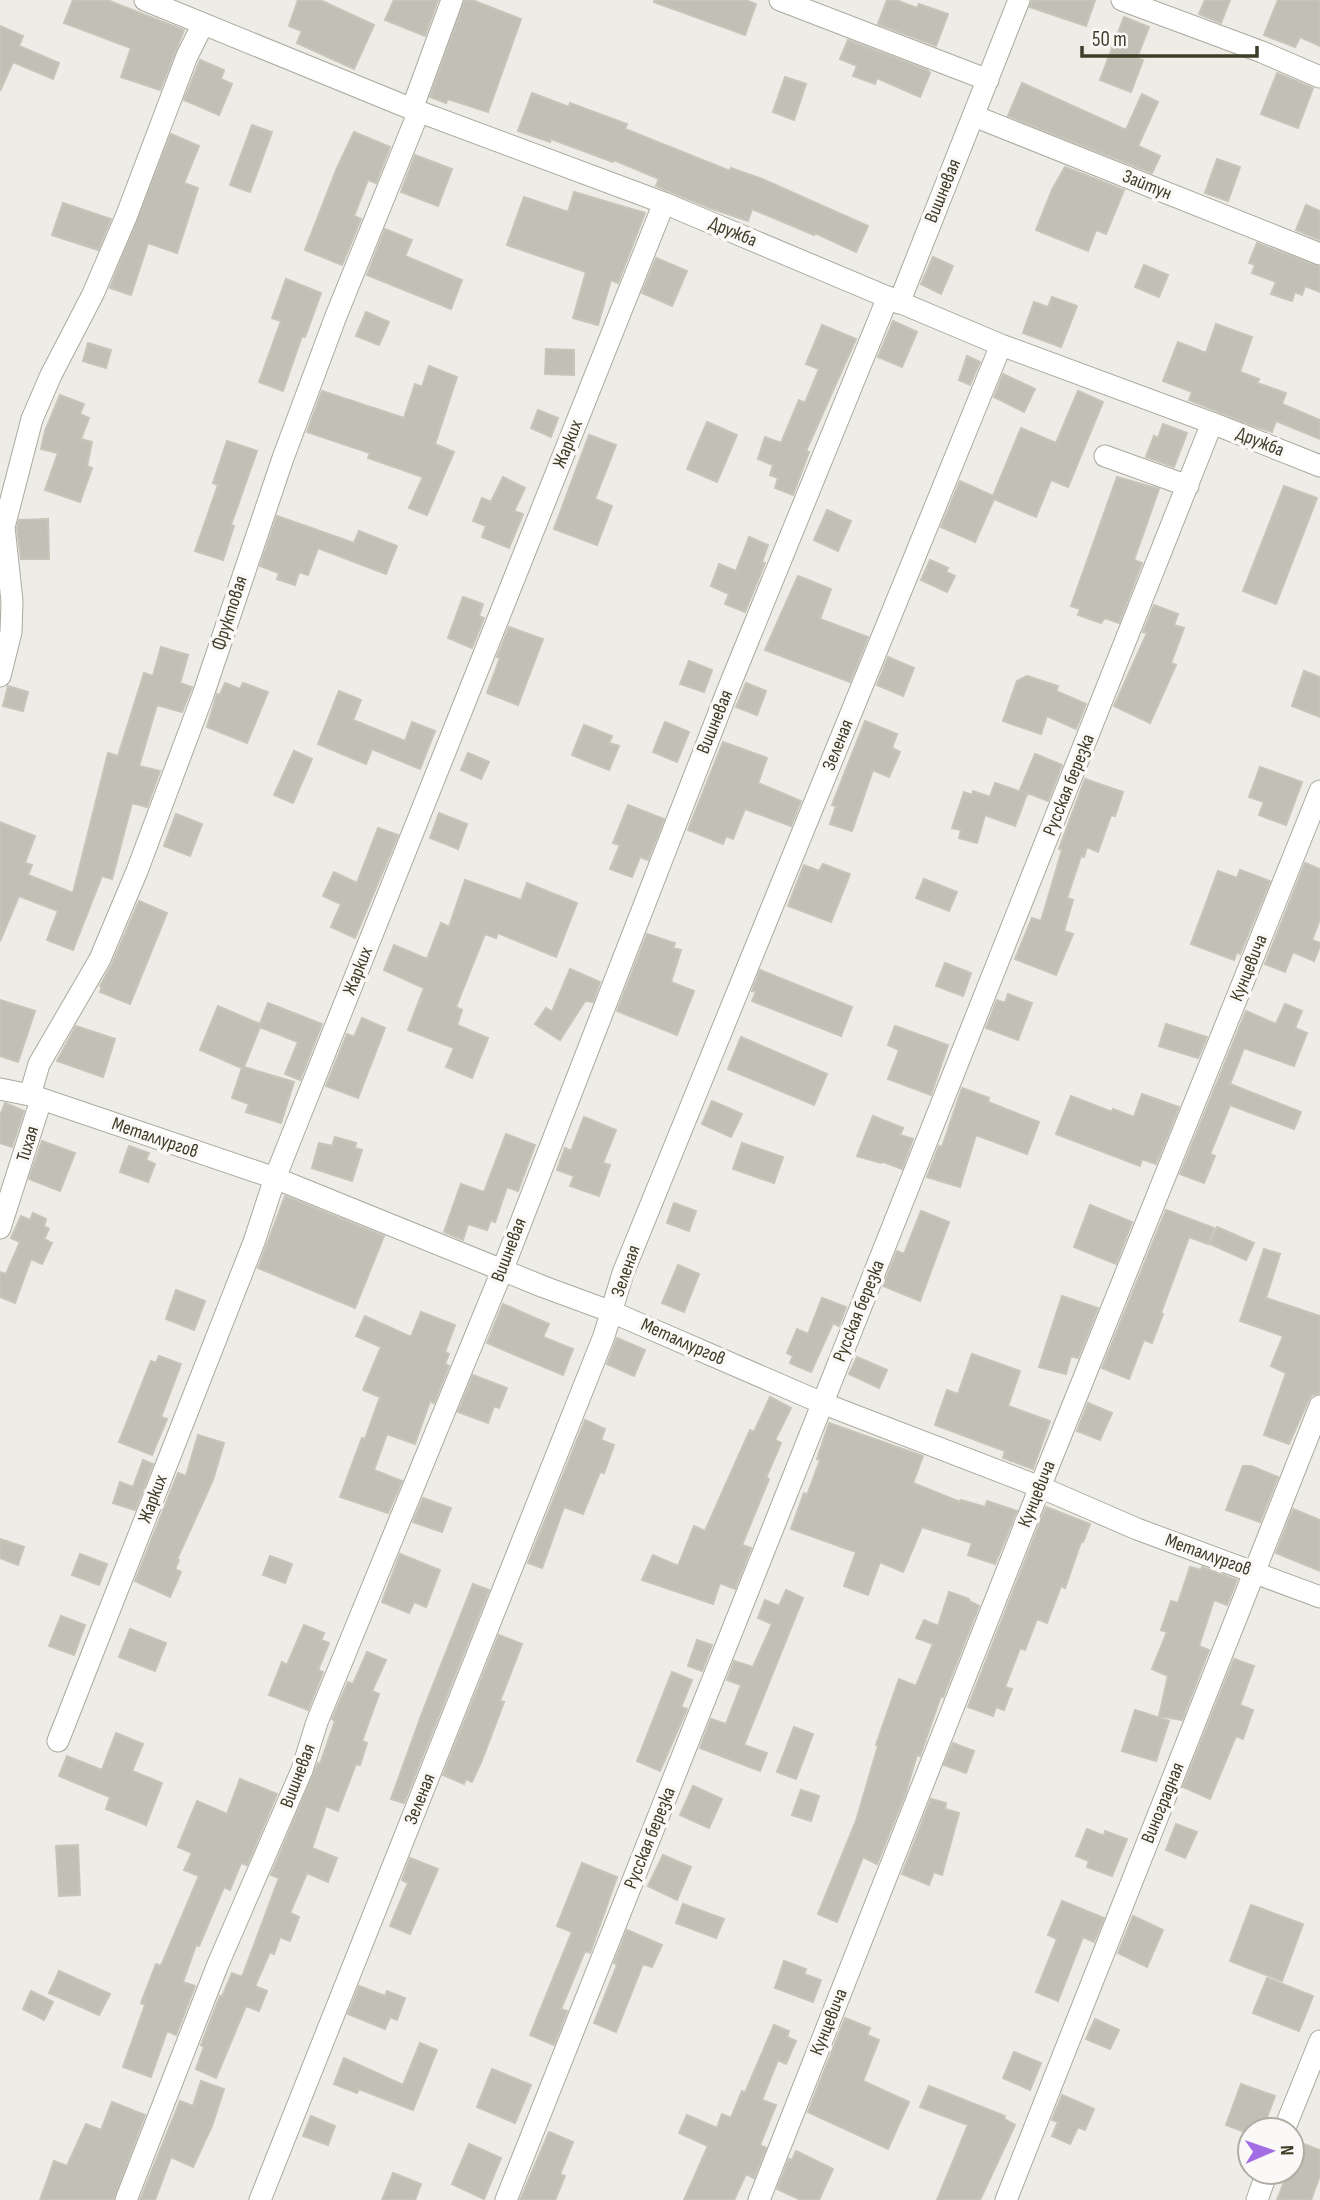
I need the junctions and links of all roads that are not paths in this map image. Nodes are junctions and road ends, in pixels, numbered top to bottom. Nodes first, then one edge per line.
1 (145, 0) edge
2 (452, 0) edge
3 (780, 0) edge
4 (1019, 0) edge
5 (1122, 0) edge
6 (203, 24) junction
7 (1320, 77) edge
8 (988, 80) junction
9 (415, 110) junction
10 (974, 116) junction
11 (664, 203) junction
12 (1320, 254) edge
13 (893, 300) junction
14 (1001, 345) junction
15 (1212, 423) junction
16 (1105, 456) dead end
17 (1320, 466) edge
18 (1188, 486) junction
19 (0, 676) edge
20 (1320, 791) edge
21 (0, 1088) edge
22 (36, 1097) junction
23 (275, 1178) junction
24 (0, 1228) edge
25 (502, 1270) junction
26 (612, 1311) junction
27 (822, 1403) junction
28 (1320, 1406) edge
29 (1040, 1487) junction
30 (1254, 1572) junction
31 (1320, 1597) edge
32 (58, 1741) dead end
33 (1320, 2040) edge
34 (1290, 2116) edge
35 (126, 2200) edge
36 (260, 2200) edge
37 (506, 2200) edge
38 (759, 2200) edge
39 (1006, 2200) edge

1 - 6 street, Дружба
2 - 9 street, Фруктовая
3 - 8 street
4 - 8 street, Вишневая
5 - 7 street
6 - 9 street, Дружба
6 - 19 street
8 - 10 street, Вишневая
9 - 11 street, Дружба
9 - 22 street, Фруктовая
10 - 12 street, Зайтун
10 - 13 street, Вишневая
11 - 13 street, Дружба
11 - 23 street, Жарких
13 - 14 street, Дружба
13 - 25 street, Вишневая
14 - 15 street, Дружба
14 - 26 street, Зеленая
15 - 17 street, Дружба
15 - 18 street, Русская березка
16 - 18 street
18 - 27 street, Русская березка
20 - 29 street, Кунцевича
21 - 22 street, Металлургов
22 - 23 street, Металлургов
22 - 24 street, Тихая
23 - 25 street, Металлургов
23 - 32 street, Жарких
25 - 26 street, Металлургов
25 - 35 street, Вишневая
26 - 27 street, Металлургов
26 - 36 street, Зеленая
27 - 29 street, Металлургов
27 - 37 street, Русская березка
28 - 30 street, Виноградная
29 - 30 street, Металлургов
29 - 38 street, Кунцевича
30 - 31 street, Металлургов
30 - 39 street, Виноградная
33 - 34 street

